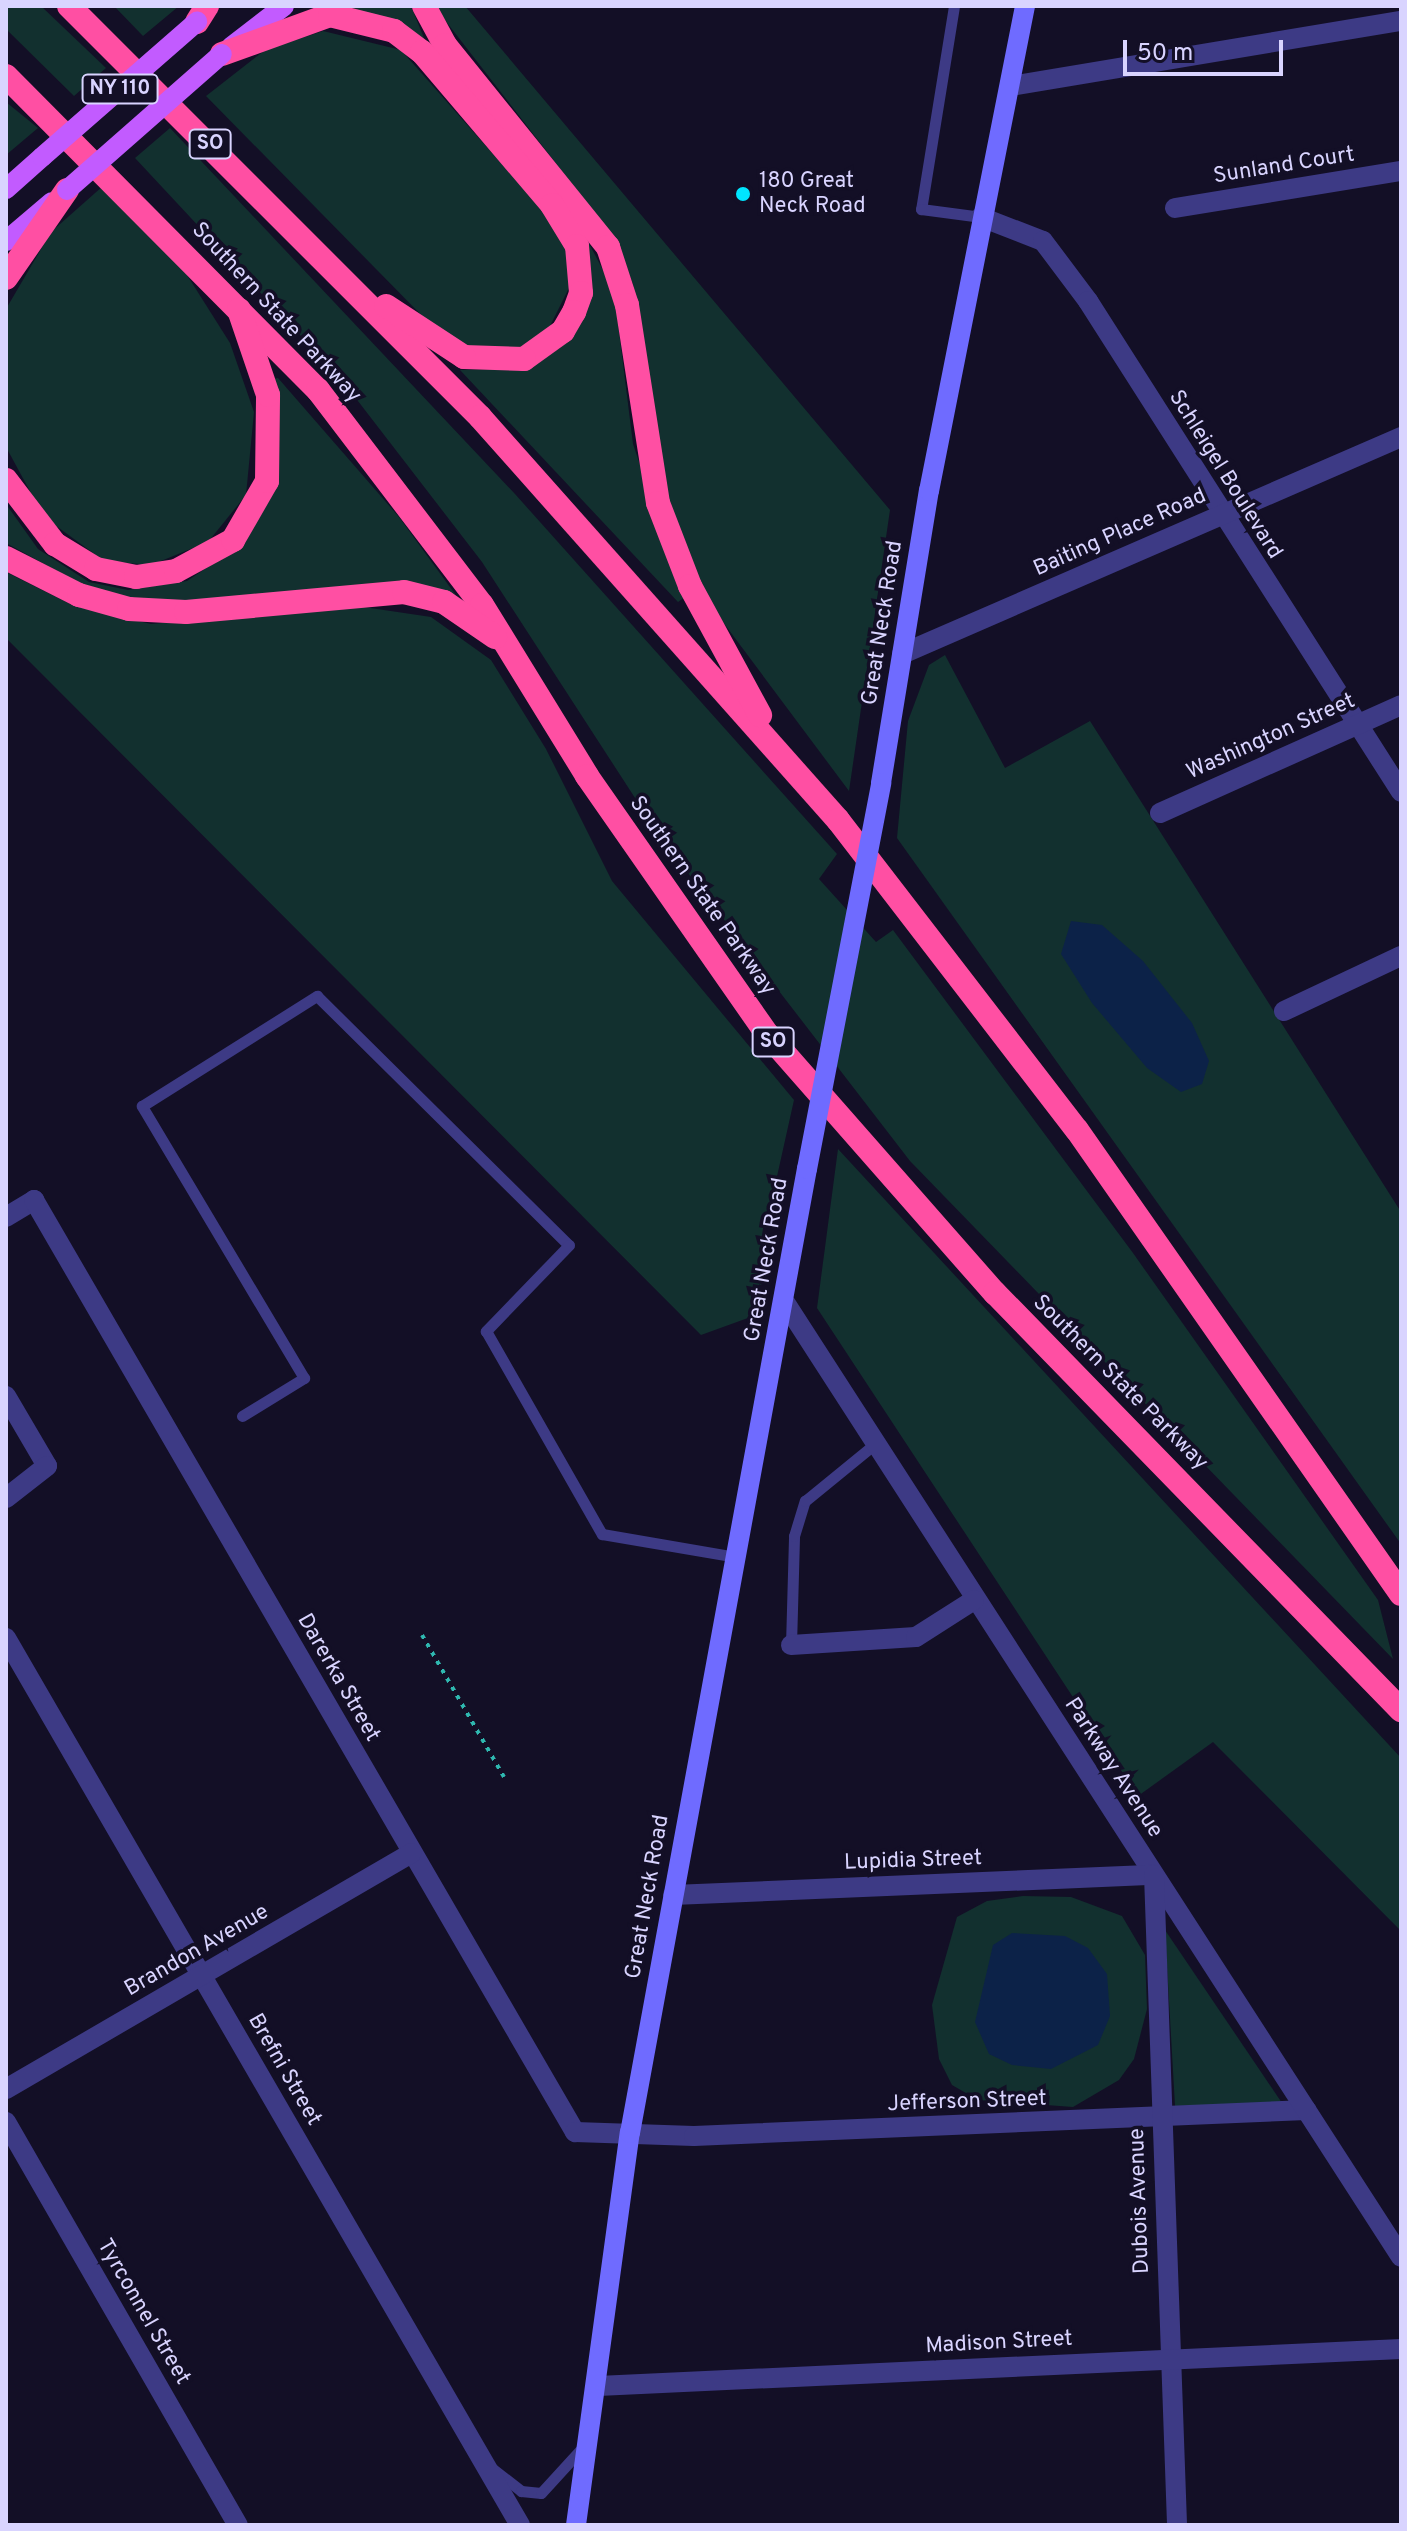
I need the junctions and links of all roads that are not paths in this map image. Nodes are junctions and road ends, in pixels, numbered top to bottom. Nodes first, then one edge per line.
1 (69, 6) edge
2 (217, 6) edge
3 (284, 6) edge
4 (424, 6) edge
5 (954, 6) edge
6 (1025, 6) edge
7 (202, 14) edge
8 (1401, 21) edge
9 (222, 54) junction
10 (6, 76) edge
11 (1011, 86) junction
12 (1401, 171) edge
13 (6, 189) edge
14 (67, 190) junction
15 (1175, 208) dead end
16 (981, 217) junction
17 (6, 241) edge
18 (6, 278) edge
19 (351, 282) junction
20 (236, 300) junction
21 (1401, 437) edge
22 (6, 480) edge
23 (1221, 515) junction
24 (6, 558) edge
25 (508, 647) junction
26 (902, 654) junction
27 (1401, 705) edge
28 (1358, 725) junction
29 (783, 756) junction
30 (1401, 792) edge
31 (1160, 813) dead end
32 (1401, 956) edge
33 (1284, 1011) dead end
34 (6, 1217) edge
35 (786, 1304) junction
36 (6, 1396) edge
37 (242, 1416) dead end
38 (876, 1443) junction
39 (6, 1498) edge
40 (731, 1556) junction
41 (1401, 1594) edge
42 (974, 1600) junction
43 (6, 1638) edge
44 (791, 1645) joint
45 (1401, 1710) edge
46 (411, 1853) junction
47 (1154, 1875) junction
48 (673, 1895) junction
49 (201, 1976) junction
50 (6, 2089) edge
51 (1306, 2110) junction
52 (1161, 2120) junction
53 (6, 2122) edge
54 (630, 2133) junction
55 (1401, 2257) edge
56 (1401, 2349) edge
57 (1170, 2359) junction
58 (598, 2386) junction
59 (590, 2437) junction
60 (483, 2461) junction
61 (238, 2525) edge
62 (520, 2525) edge
63 (576, 2525) edge
64 (1177, 2525) edge

1 - 19 highway, SO
2 - 7 main road, NY 110
3 - 9 main road, NY 110
4 - 29 highway
5 - 16 lane
6 - 11 main road, Great Neck Road
7 - 13 main road, NY 110, bridge
8 - 11 street
9 - 14 main road, NY 110, bridge
9 - 19 highway
10 - 20 highway, Southern State Parkway / SO
11 - 16 main road, Great Neck Road
12 - 15 street, Sunland Court
14 - 17 main road, NY 110
14 - 18 highway
16 - 23 street, Schleigel Boulevard
16 - 26 main road, Great Neck Road
19 - 29 highway, SO
20 - 22 highway
20 - 25 highway, Southern State Parkway / SO
21 - 23 street, Baiting Place Road
23 - 26 street, Baiting Place Road
23 - 28 street, Schleigel Boulevard
24 - 25 highway
25 - 45 highway, Southern State Parkway / SO
26 - 35 main road, Great Neck Road, bridge
27 - 28 street, Washington Street
28 - 30 street, Schleigel Boulevard
28 - 31 street, Washington Street
29 - 41 highway, SO
32 - 33 street
34 - 46 street, Darerka Street
35 - 38 street, Parkway Avenue
35 - 40 main road, Great Neck Road
36 - 39 street
37 - 40 lane
38 - 42 street, Parkway Avenue
38 - 44 lane
40 - 48 main road, Great Neck Road
42 - 44 street
42 - 47 street, Parkway Avenue
43 - 49 street, Brefni Street
46 - 49 street, Brandon Avenue
46 - 54 street, Darerka Street
47 - 48 street, Lupidia Street
47 - 51 street, Parkway Avenue
47 - 52 street, Dubois Avenue
48 - 54 main road, Great Neck Road
49 - 50 street, Brandon Avenue
49 - 60 street, Brefni Street
51 - 52 street, Jefferson Street
51 - 55 street, Parkway Avenue
52 - 54 street, Jefferson Street
52 - 57 street, Dubois Avenue
53 - 61 street, Tyrconnel Street
54 - 58 main road, Great Neck Road
56 - 57 street, Madison Street
57 - 58 street, Madison Street
57 - 64 street, Dubois Avenue
58 - 59 main road, Great Neck Road
59 - 60 lane
59 - 63 main road, Great Neck Road
60 - 62 street, Brefni Street

